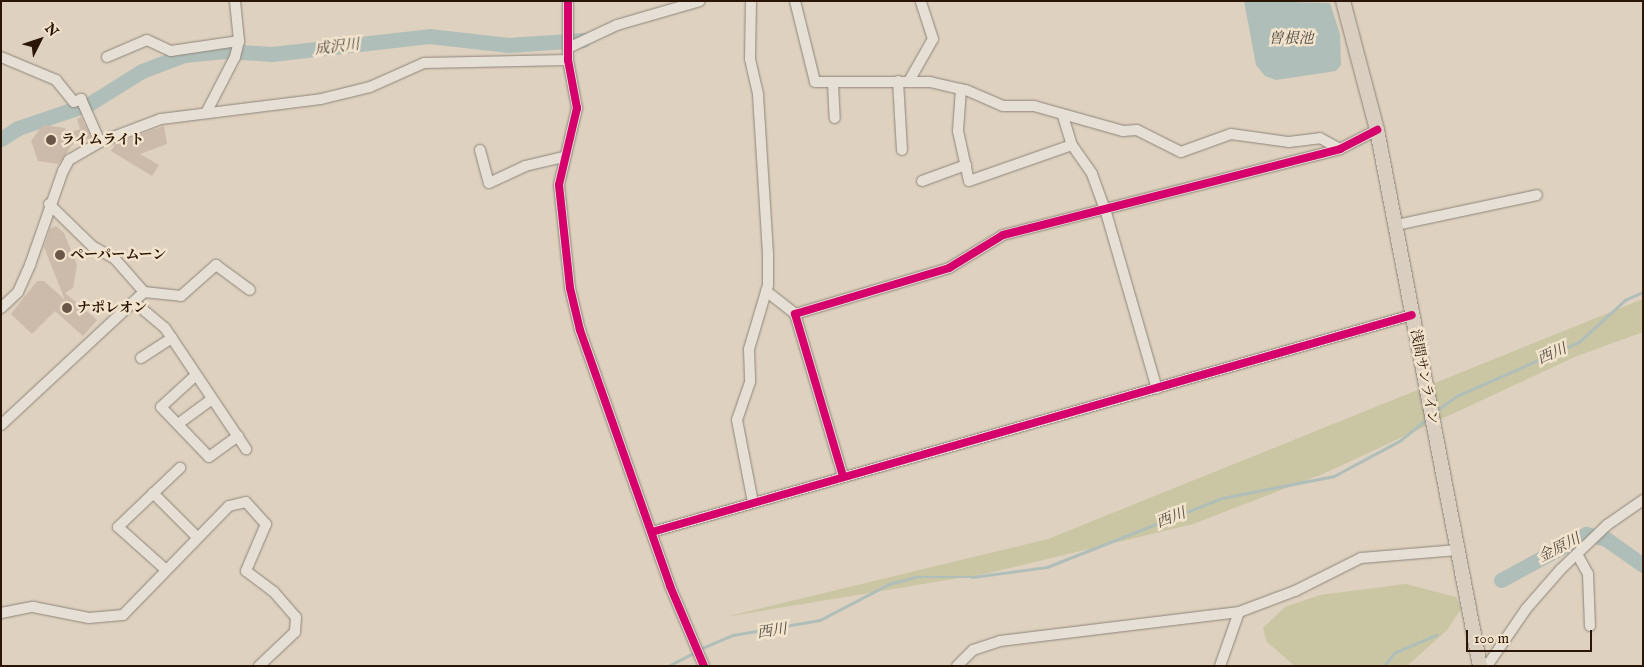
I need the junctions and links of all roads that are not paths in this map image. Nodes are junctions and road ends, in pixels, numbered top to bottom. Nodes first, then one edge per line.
1 (235, 1) edge
2 (568, 1) edge
3 (700, 1) edge
4 (751, 1) edge
5 (795, 1) edge
6 (921, 1) edge
7 (1343, 1) edge
8 (238, 43) junction
9 (567, 46) junction
10 (1, 57) edge
11 (107, 57) dead end
12 (568, 60) junction
13 (904, 81) junction
14 (833, 85) junction
15 (961, 89) junction
16 (206, 113) junction
17 (1063, 116) junction
18 (835, 118) dead end
19 (1377, 130) junction
20 (100, 142) junction
21 (1072, 145) junction
22 (1340, 149) junction
23 (480, 150) dead end
24 (902, 150) dead end
25 (563, 157) junction
26 (966, 165) junction
27 (922, 181) dead end
28 (1537, 195) dead end
29 (49, 204) junction
30 (1105, 209) junction
31 (1396, 225) junction
32 (250, 290) dead end
33 (766, 291) junction
34 (144, 292) junction
35 (134, 302) junction
36 (1, 308) edge
37 (795, 314) junction
38 (1412, 315) junction
39 (172, 338) junction
40 (141, 358) dead end
41 (196, 374) junction
42 (1157, 389) junction
43 (212, 398) junction
44 (178, 424) junction
45 (1, 425) edge
46 (238, 436) junction
47 (246, 449) dead end
48 (180, 468) dead end
49 (843, 476) junction
50 (153, 493) junction
51 (1643, 500) edge
52 (753, 502) junction
53 (652, 532) junction
54 (196, 536) junction
55 (1458, 550) junction
56 (1576, 554) junction
57 (164, 569) junction
58 (1239, 612) junction
59 (1, 613) edge
60 (1590, 626) dead end
61 (259, 666) edge
62 (704, 666) edge
63 (957, 666) edge
64 (1220, 666) edge
65 (1480, 666) edge
66 (1487, 666) edge

1 - 8 street
2 - 9 street
3 - 9 street
4 - 33 street
5 - 14 street
6 - 13 street
7 - 19 main road, 浅間サンライン
8 - 11 street
8 - 16 street
9 - 12 street
10 - 20 street
12 - 16 street
12 - 25 street
13 - 14 street
13 - 15 street
13 - 24 street
14 - 18 street
15 - 17 street
15 - 26 street
16 - 20 street
17 - 21 street
17 - 22 street
19 - 22 street
19 - 31 main road, 浅間サンライン
20 - 29 street
21 - 26 street
21 - 30 street
22 - 30 street
23 - 25 street
25 - 53 street
26 - 27 street
28 - 31 street
29 - 34 street
29 - 36 street
30 - 37 street
30 - 42 street
31 - 38 main road, 浅間サンライン
32 - 34 street
33 - 37 street
33 - 52 street
34 - 35 street
35 - 39 street
35 - 45 street
37 - 49 street
38 - 42 street
38 - 55 main road, 浅間サンライン
39 - 40 street
39 - 41 street
41 - 43 street
41 - 44 street
42 - 49 street
43 - 44 street
43 - 46 street
44 - 46 street
46 - 47 street
48 - 50 street
49 - 52 street
50 - 54 street
50 - 57 street
51 - 56 street
52 - 53 street
53 - 62 street
54 - 57 street
54 - 61 street
55 - 58 street
55 - 65 main road, 浅間サンライン
56 - 60 street
56 - 66 street
57 - 59 street
58 - 63 street
58 - 64 street

